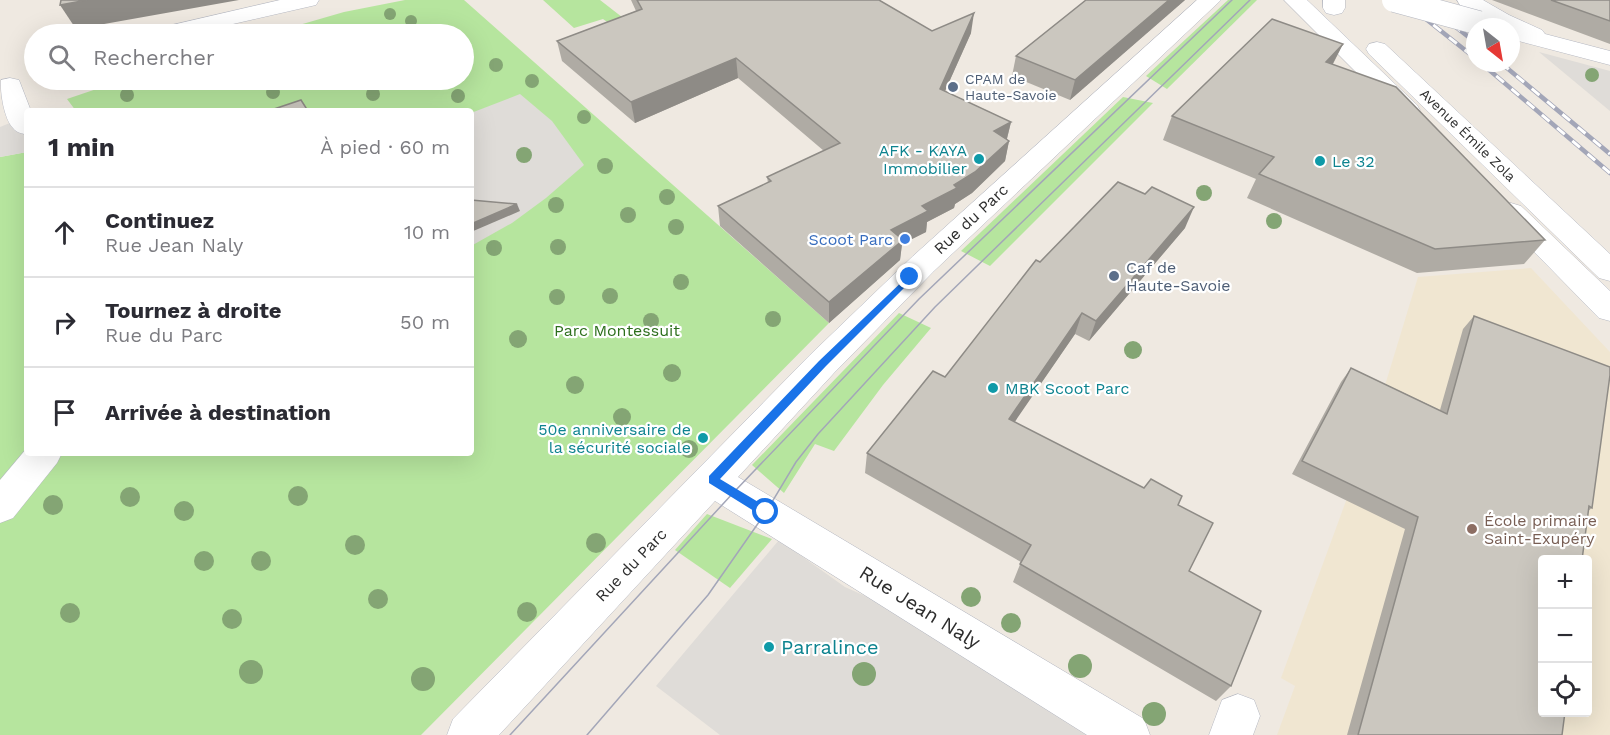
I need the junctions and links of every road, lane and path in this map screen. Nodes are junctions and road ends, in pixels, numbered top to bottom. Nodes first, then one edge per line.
1 (308, 0) edge
2 (1210, 0) edge
3 (1295, 0) edge
4 (1394, 0) edge
5 (1331, 3) edge
6 (1478, 15) edge
7 (206, 24) edge
8 (1520, 34) edge
9 (1546, 41) junction
10 (1610, 58) edge
11 (24, 80) edge
12 (3, 87) edge
13 (23, 123) edge
14 (1610, 271) edge
15 (1610, 310) edge
16 (42, 456) edge
17 (712, 480) junction
18 (0, 507) edge
19 (469, 735) edge
20 (1128, 735) edge

1 - 7 street
2 - 17 street, Rue du Parc
3 - 15 street, Avenue Émile Zola
4 - 6 street, bridge
5 - 14 street, Avenue Émile Zola
6 - 9 street
8 - 9 street
9 - 10 street
11 - 12 street
12 - 13 street
16 - 18 street
17 - 19 street, Rue du Parc
17 - 20 street, Rue Jean Naly

